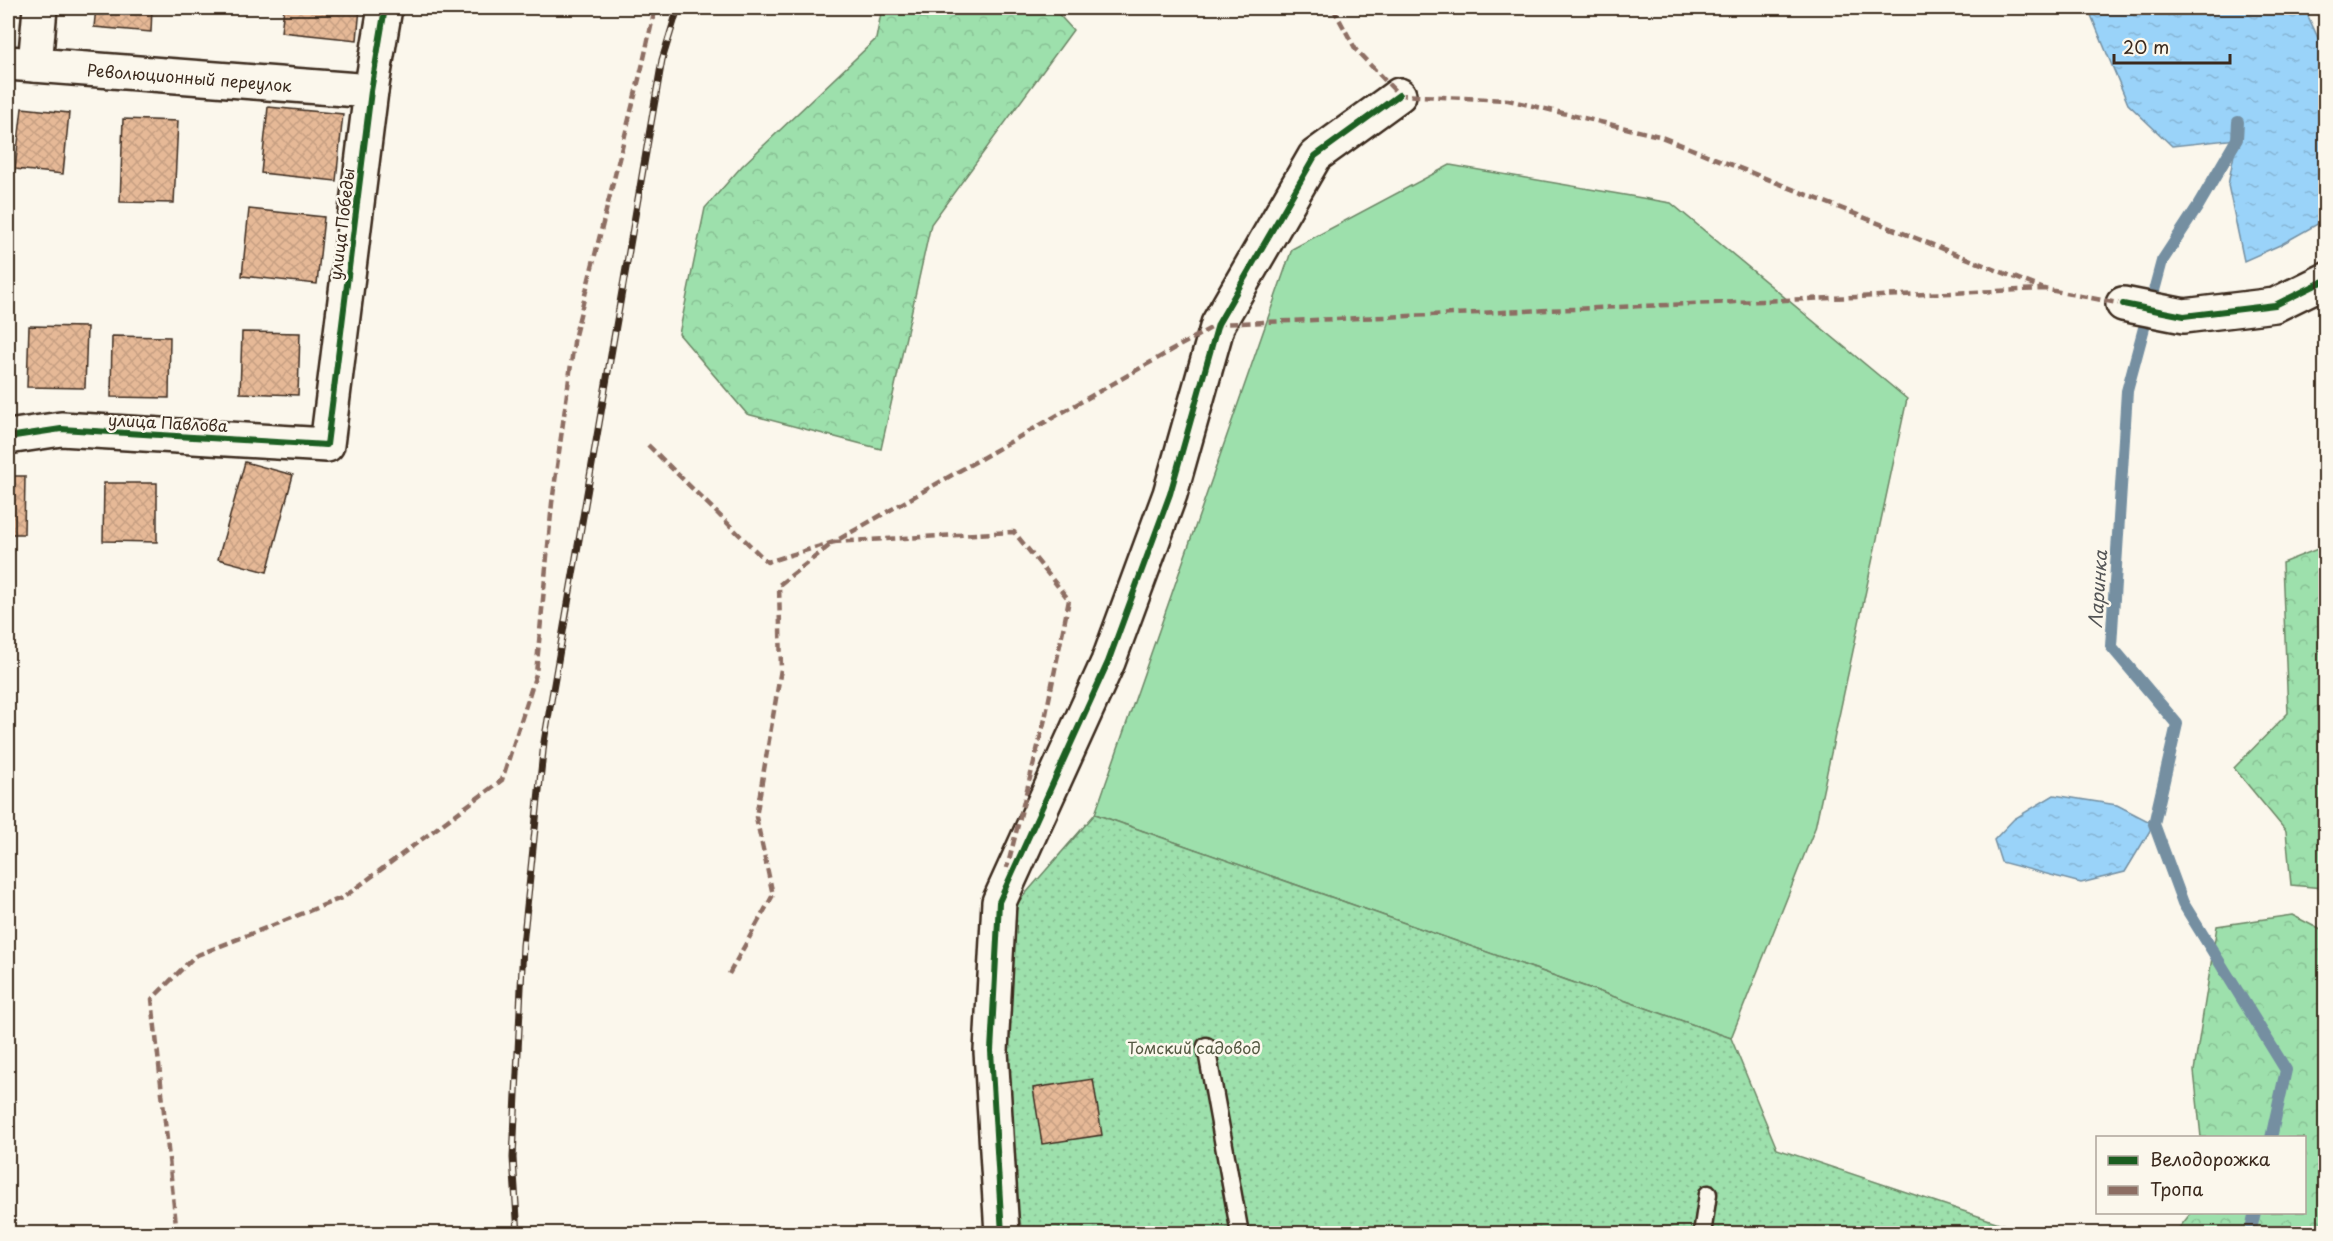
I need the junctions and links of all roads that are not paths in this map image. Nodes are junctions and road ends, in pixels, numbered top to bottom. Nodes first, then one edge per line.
1 (40, 8) edge
2 (385, 8) edge
3 (21, 64) edge
4 (371, 91) junction
5 (1399, 95) dead end
6 (2325, 280) edge
7 (2123, 304) dead end
8 (8, 437) edge
9 (327, 444) joint
10 (1206, 1046) dead end
11 (1708, 1194) dead end
12 (1002, 1233) edge
13 (1240, 1233) edge
14 (1702, 1233) edge

1 - 3 street
2 - 4 street, улица Победы
3 - 4 street, Революционный переулок
4 - 9 street, улица Победы
5 - 12 street
6 - 7 street
8 - 9 street, улица Павлова
10 - 13 lane
11 - 14 lane

